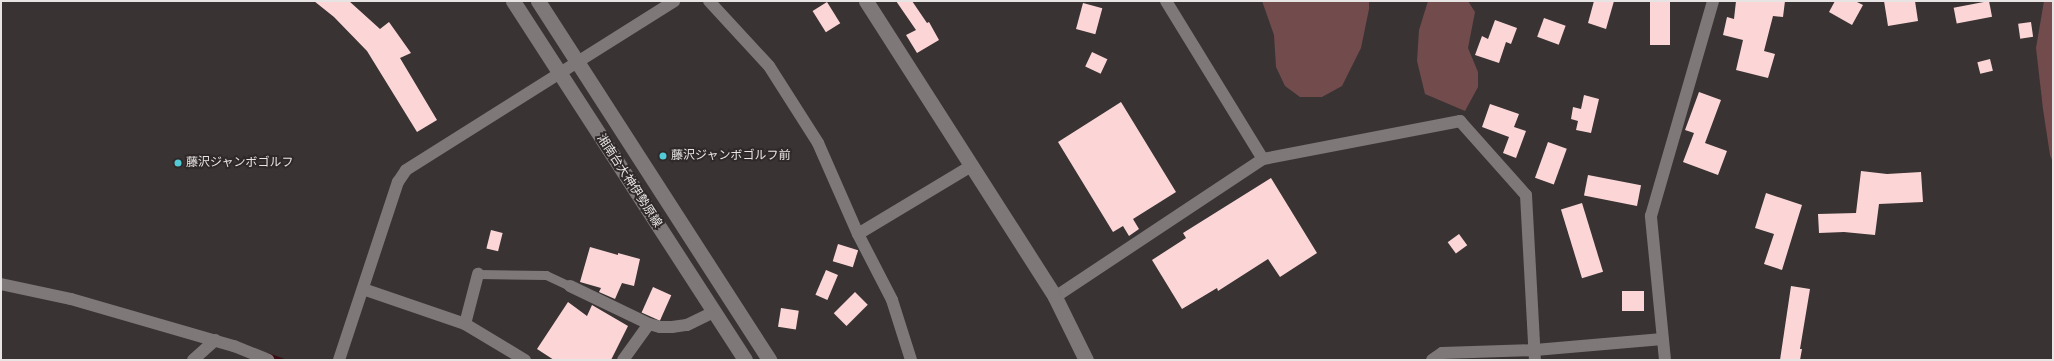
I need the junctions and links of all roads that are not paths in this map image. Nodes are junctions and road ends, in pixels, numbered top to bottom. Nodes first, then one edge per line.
1 (513, 1) edge
2 (538, 1) edge
3 (674, 1) edge
4 (709, 1) edge
5 (866, 1) edge
6 (1166, 1) edge
7 (1713, 1) edge
8 (579, 62) junction
9 (560, 74) junction
10 (1263, 160) junction
11 (971, 166) junction
12 (858, 234) junction
13 (478, 274) joint
14 (1, 284) edge
15 (570, 286) joint
16 (363, 289) junction
17 (1055, 297) junction
18 (714, 312) junction
19 (465, 324) junction
20 (649, 324) junction
21 (1663, 339) junction
22 (215, 340) junction
23 (1535, 355) edge
24 (193, 360) edge
25 (268, 360) edge
26 (339, 360) edge
27 (525, 360) edge
28 (623, 360) edge
29 (745, 360) edge
30 (769, 360) edge
31 (911, 360) edge
32 (1086, 360) edge
33 (1432, 360) edge
34 (1665, 360) edge

1 - 9 street, 湘南台大神伊勢原線
2 - 8 street, 湘南台大神伊勢原線
3 - 8 street
4 - 12 street
5 - 11 street
6 - 10 street
7 - 21 street
8 - 9 street
8 - 30 street, 湘南台大神伊勢原線
9 - 16 street
9 - 18 street, 湘南台大神伊勢原線
10 - 17 street
10 - 23 street
11 - 12 street
11 - 17 street
12 - 31 street
13 - 15 street
13 - 19 street
14 - 22 street
15 - 20 street
16 - 19 street
16 - 26 street
17 - 32 street
18 - 20 street
18 - 29 street, 湘南台大神伊勢原線
19 - 27 street
20 - 28 street
21 - 23 street
21 - 34 street
22 - 24 street
22 - 25 street
23 - 33 street

